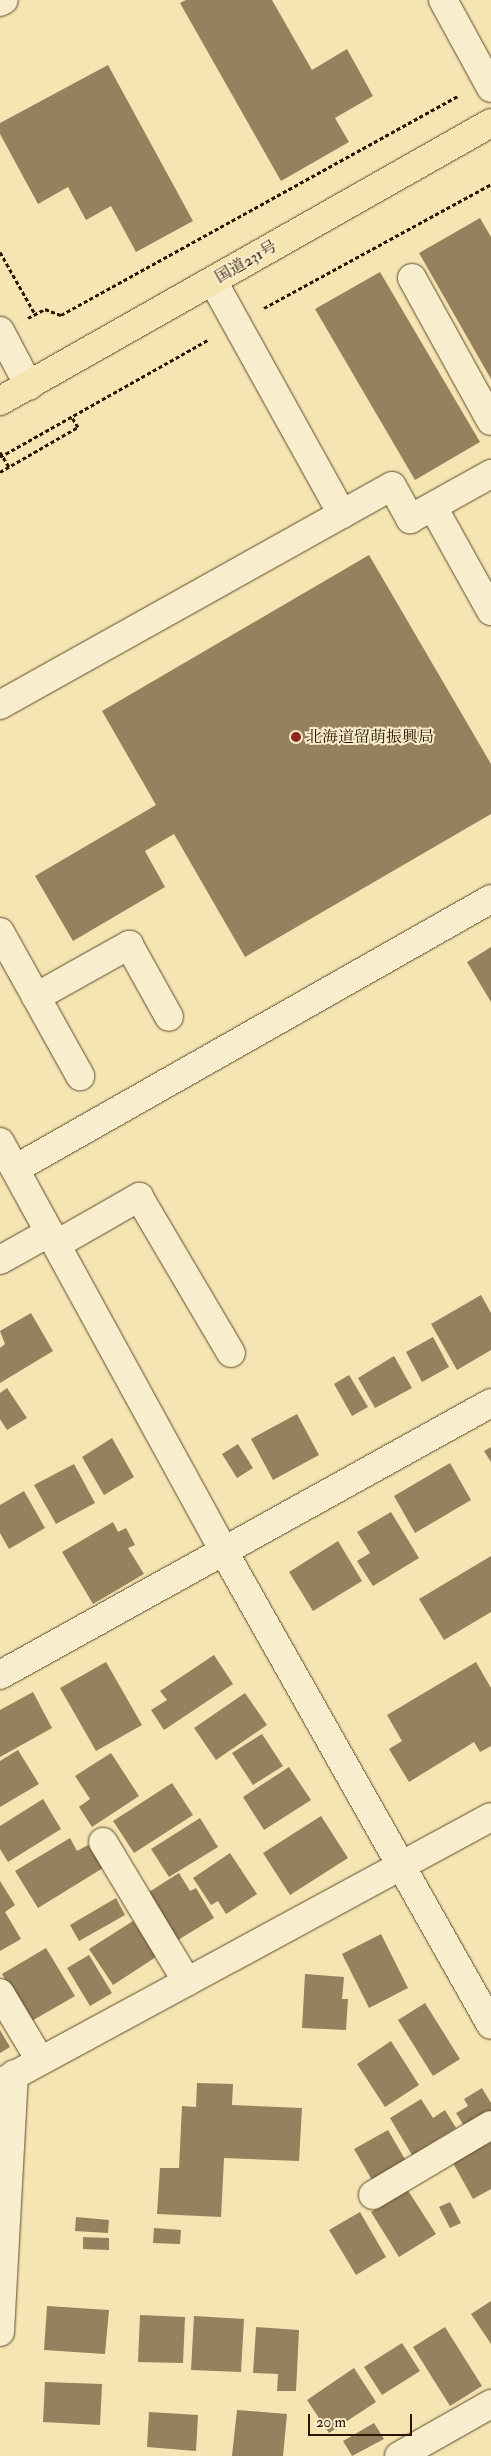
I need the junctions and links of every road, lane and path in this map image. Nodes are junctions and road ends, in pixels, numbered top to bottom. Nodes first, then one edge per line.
1 (4, 0) edge
2 (443, 0) edge
3 (0, 2) edge
4 (491, 88) edge
5 (483, 127) edge
6 (0, 252) edge
7 (412, 278) dead end
8 (213, 281) junction
9 (35, 314) junction
10 (0, 332) edge
11 (29, 386) junction
12 (0, 401) edge
13 (71, 416) dead end
14 (491, 421) edge
15 (0, 452) edge
16 (9, 467) junction
17 (0, 472) edge
18 (491, 474) edge
19 (433, 506) junction
20 (342, 514) junction
21 (487, 596) edge
22 (0, 705) edge
23 (491, 899) edge
24 (0, 932) edge
25 (36, 997) junction
26 (169, 1017) dead end
27 (80, 1076) dead end
28 (0, 1142) edge
29 (15, 1169) junction
30 (53, 1238) junction
31 (0, 1260) edge
32 (231, 1353) dead end
33 (491, 1402) edge
34 (223, 1550) junction
35 (0, 1675) edge
36 (491, 1817) edge
37 (103, 1842) dead end
38 (402, 1866) junction
39 (187, 1982) junction
40 (0, 1992) edge
41 (491, 2025) edge
42 (40, 2060) junction
43 (7, 2078) edge
44 (491, 2125) edge
45 (373, 2195) dead end
46 (0, 2332) edge
47 (491, 2404) edge
48 (399, 2456) edge

1 - 3 street
2 - 4 street
5 - 8 highway, 国道231号
5 - 9 path
6 - 9 path
7 - 14 street
8 - 11 highway, 国道231号
8 - 20 street
9 - 10 path
10 - 11 street
11 - 12 highway, 国道231号
13 - 16 path
15 - 16 path, bridge
16 - 17 path
18 - 19 street
19 - 20 street
19 - 21 street
20 - 22 street
23 - 29 street
24 - 25 street
25 - 26 street
25 - 27 street
28 - 29 street
29 - 30 street
30 - 31 street
30 - 32 street
30 - 34 street
33 - 34 street
34 - 35 street
34 - 38 street
36 - 38 street
37 - 39 street
38 - 39 street
38 - 41 street
39 - 42 street
40 - 42 street
42 - 43 street
43 - 46 street
44 - 45 street
47 - 48 street

